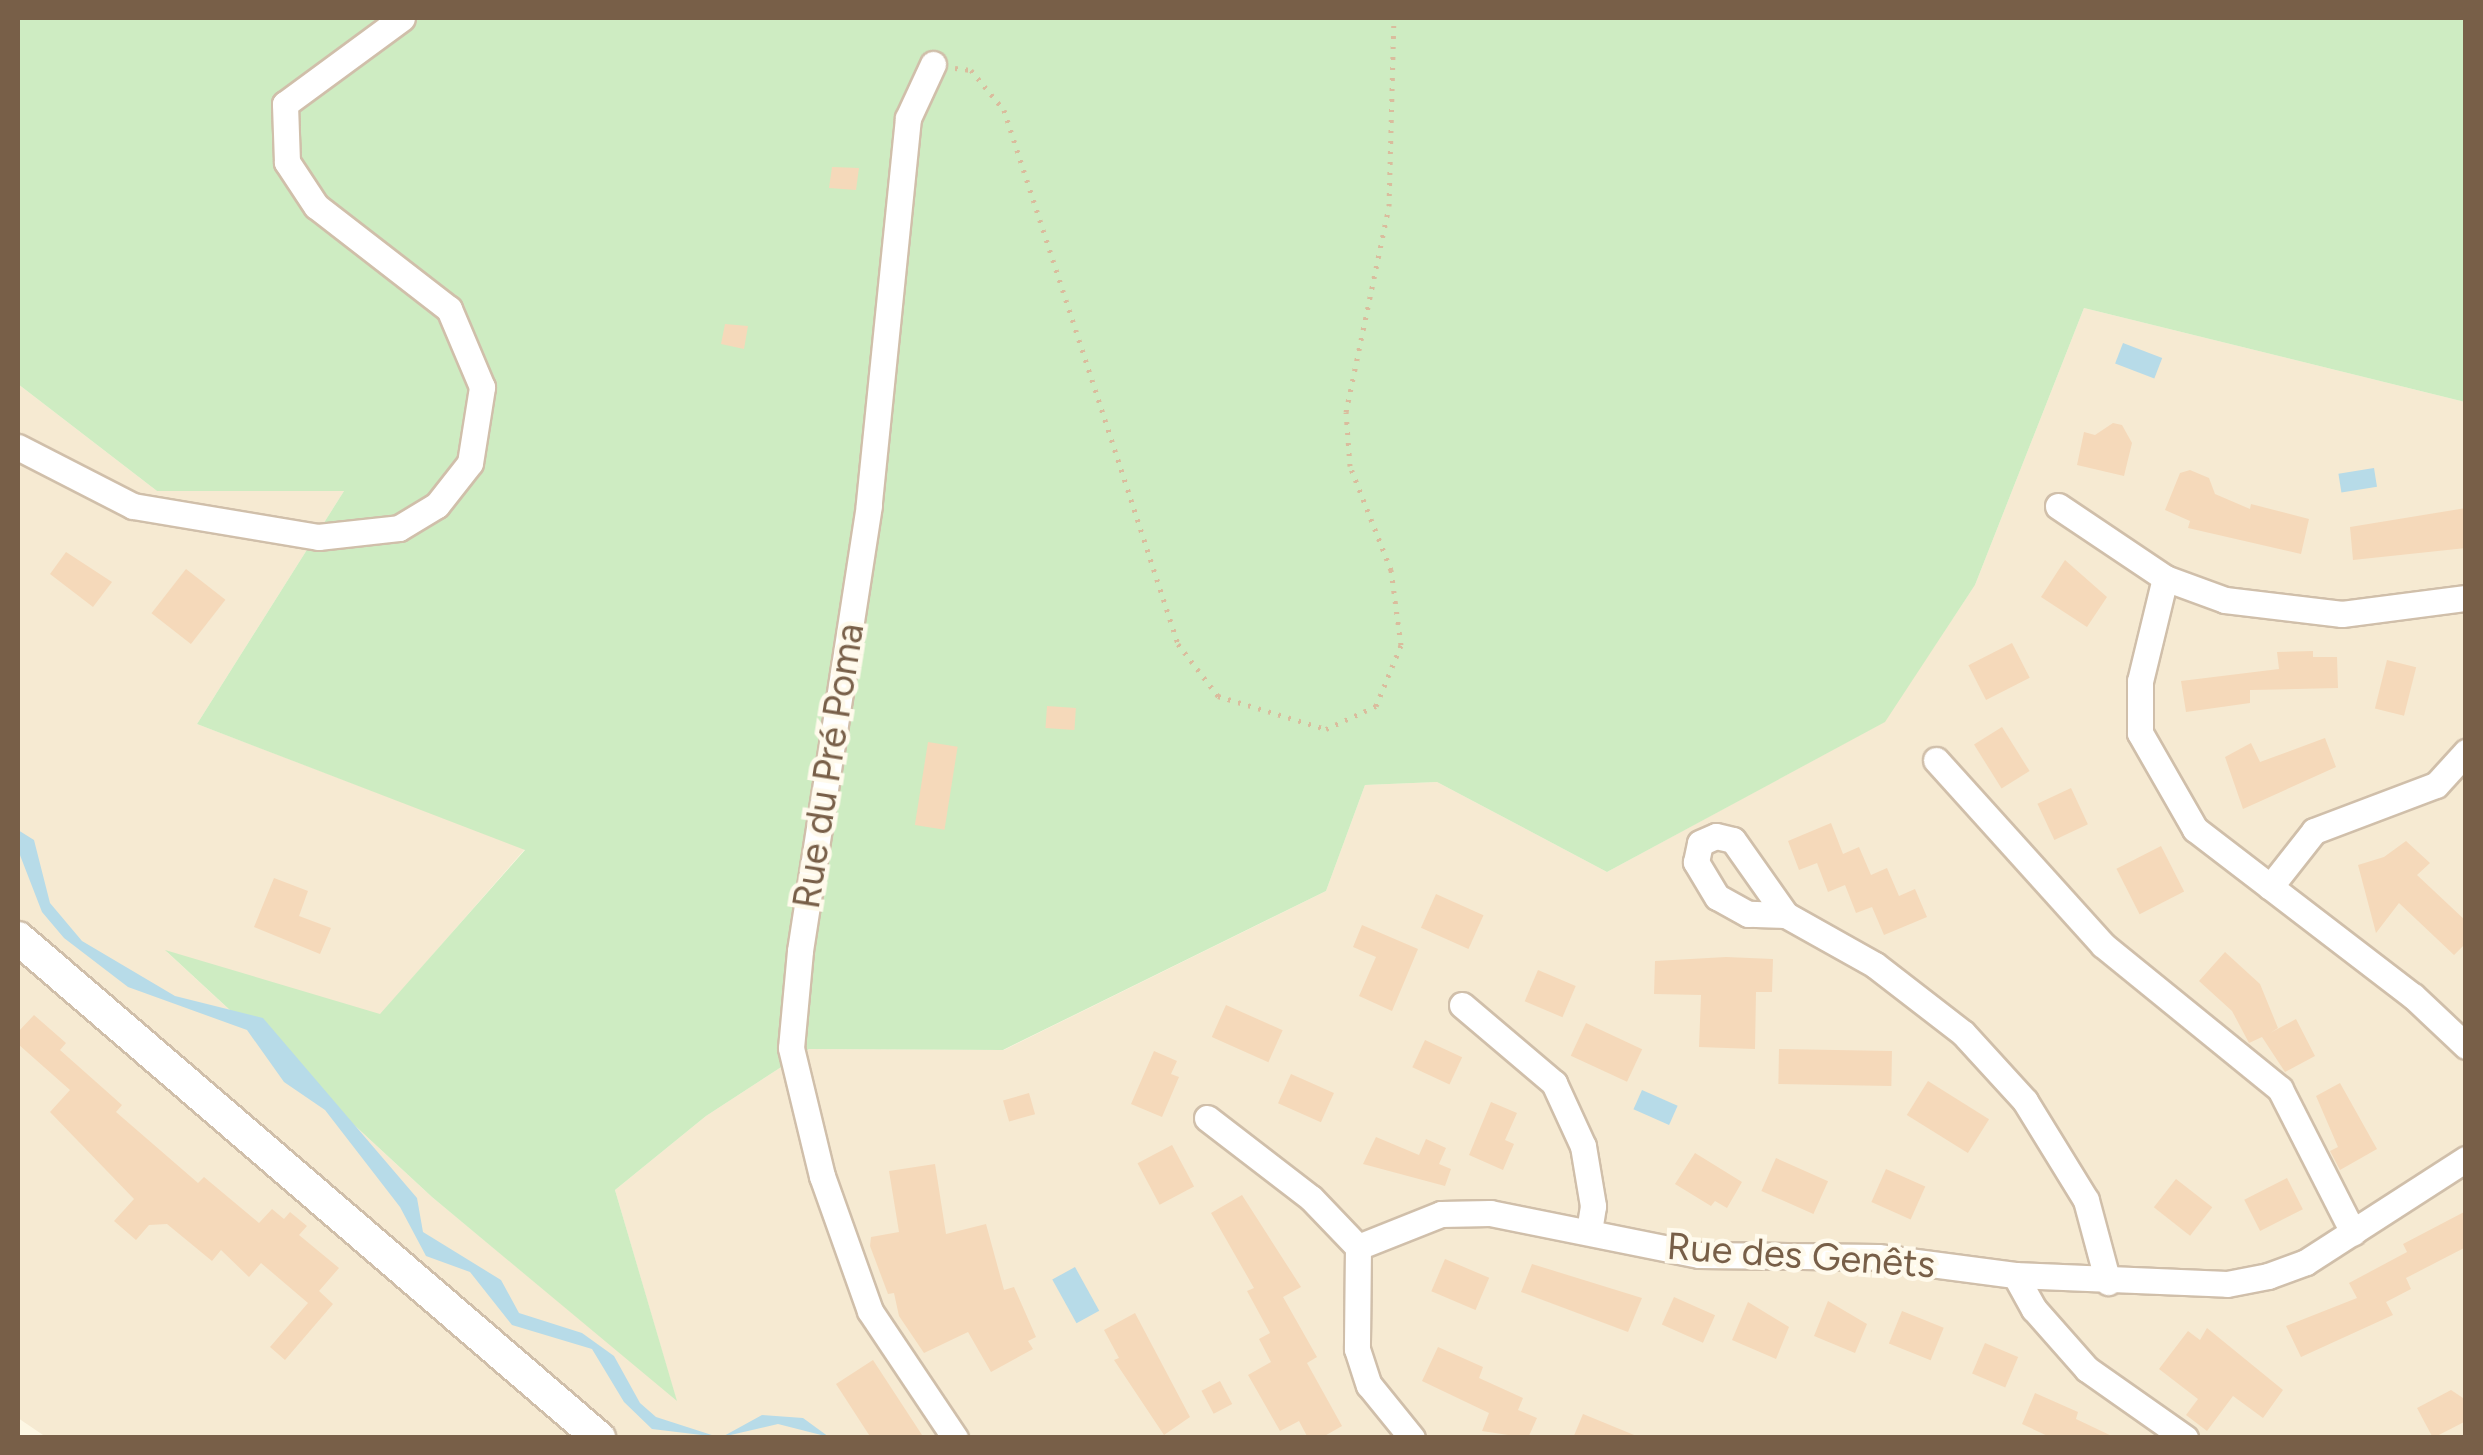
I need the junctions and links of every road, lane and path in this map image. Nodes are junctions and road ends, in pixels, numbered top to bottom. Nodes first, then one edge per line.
1 (402, 18) edge
2 (1394, 18) edge
3 (932, 64) joint
4 (18, 447) edge
5 (2058, 506) dead end
6 (2165, 578) junction
7 (2466, 598) edge
8 (2466, 752) edge
9 (1936, 760) dead end
10 (2270, 887) junction
11 (1786, 916) dead end
12 (18, 938) edge
13 (1462, 1005) dead end
14 (2466, 1046) edge
15 (1207, 1118) dead end
16 (2466, 1159) edge
17 (1589, 1232) junction
18 (2353, 1232) junction
19 (1358, 1247) junction
20 (2015, 1275) junction
21 (2108, 1282) junction
22 (599, 1438) edge
23 (955, 1438) edge
24 (1412, 1438) edge
25 (2185, 1438) edge

1 - 4 street
2 - 3 path
3 - 23 street, Rue du Pré Poma
5 - 6 street
6 - 7 street
6 - 10 street
8 - 10 street
9 - 18 street
10 - 14 street
11 - 21 street
12 - 22 street
13 - 17 street
15 - 19 street
16 - 18 street, Rue des Genêts
17 - 19 street, Rue des Genêts
17 - 20 street, Rue des Genêts
18 - 21 street, Rue des Genêts
19 - 24 street
20 - 21 street, Rue des Genêts
20 - 25 street

